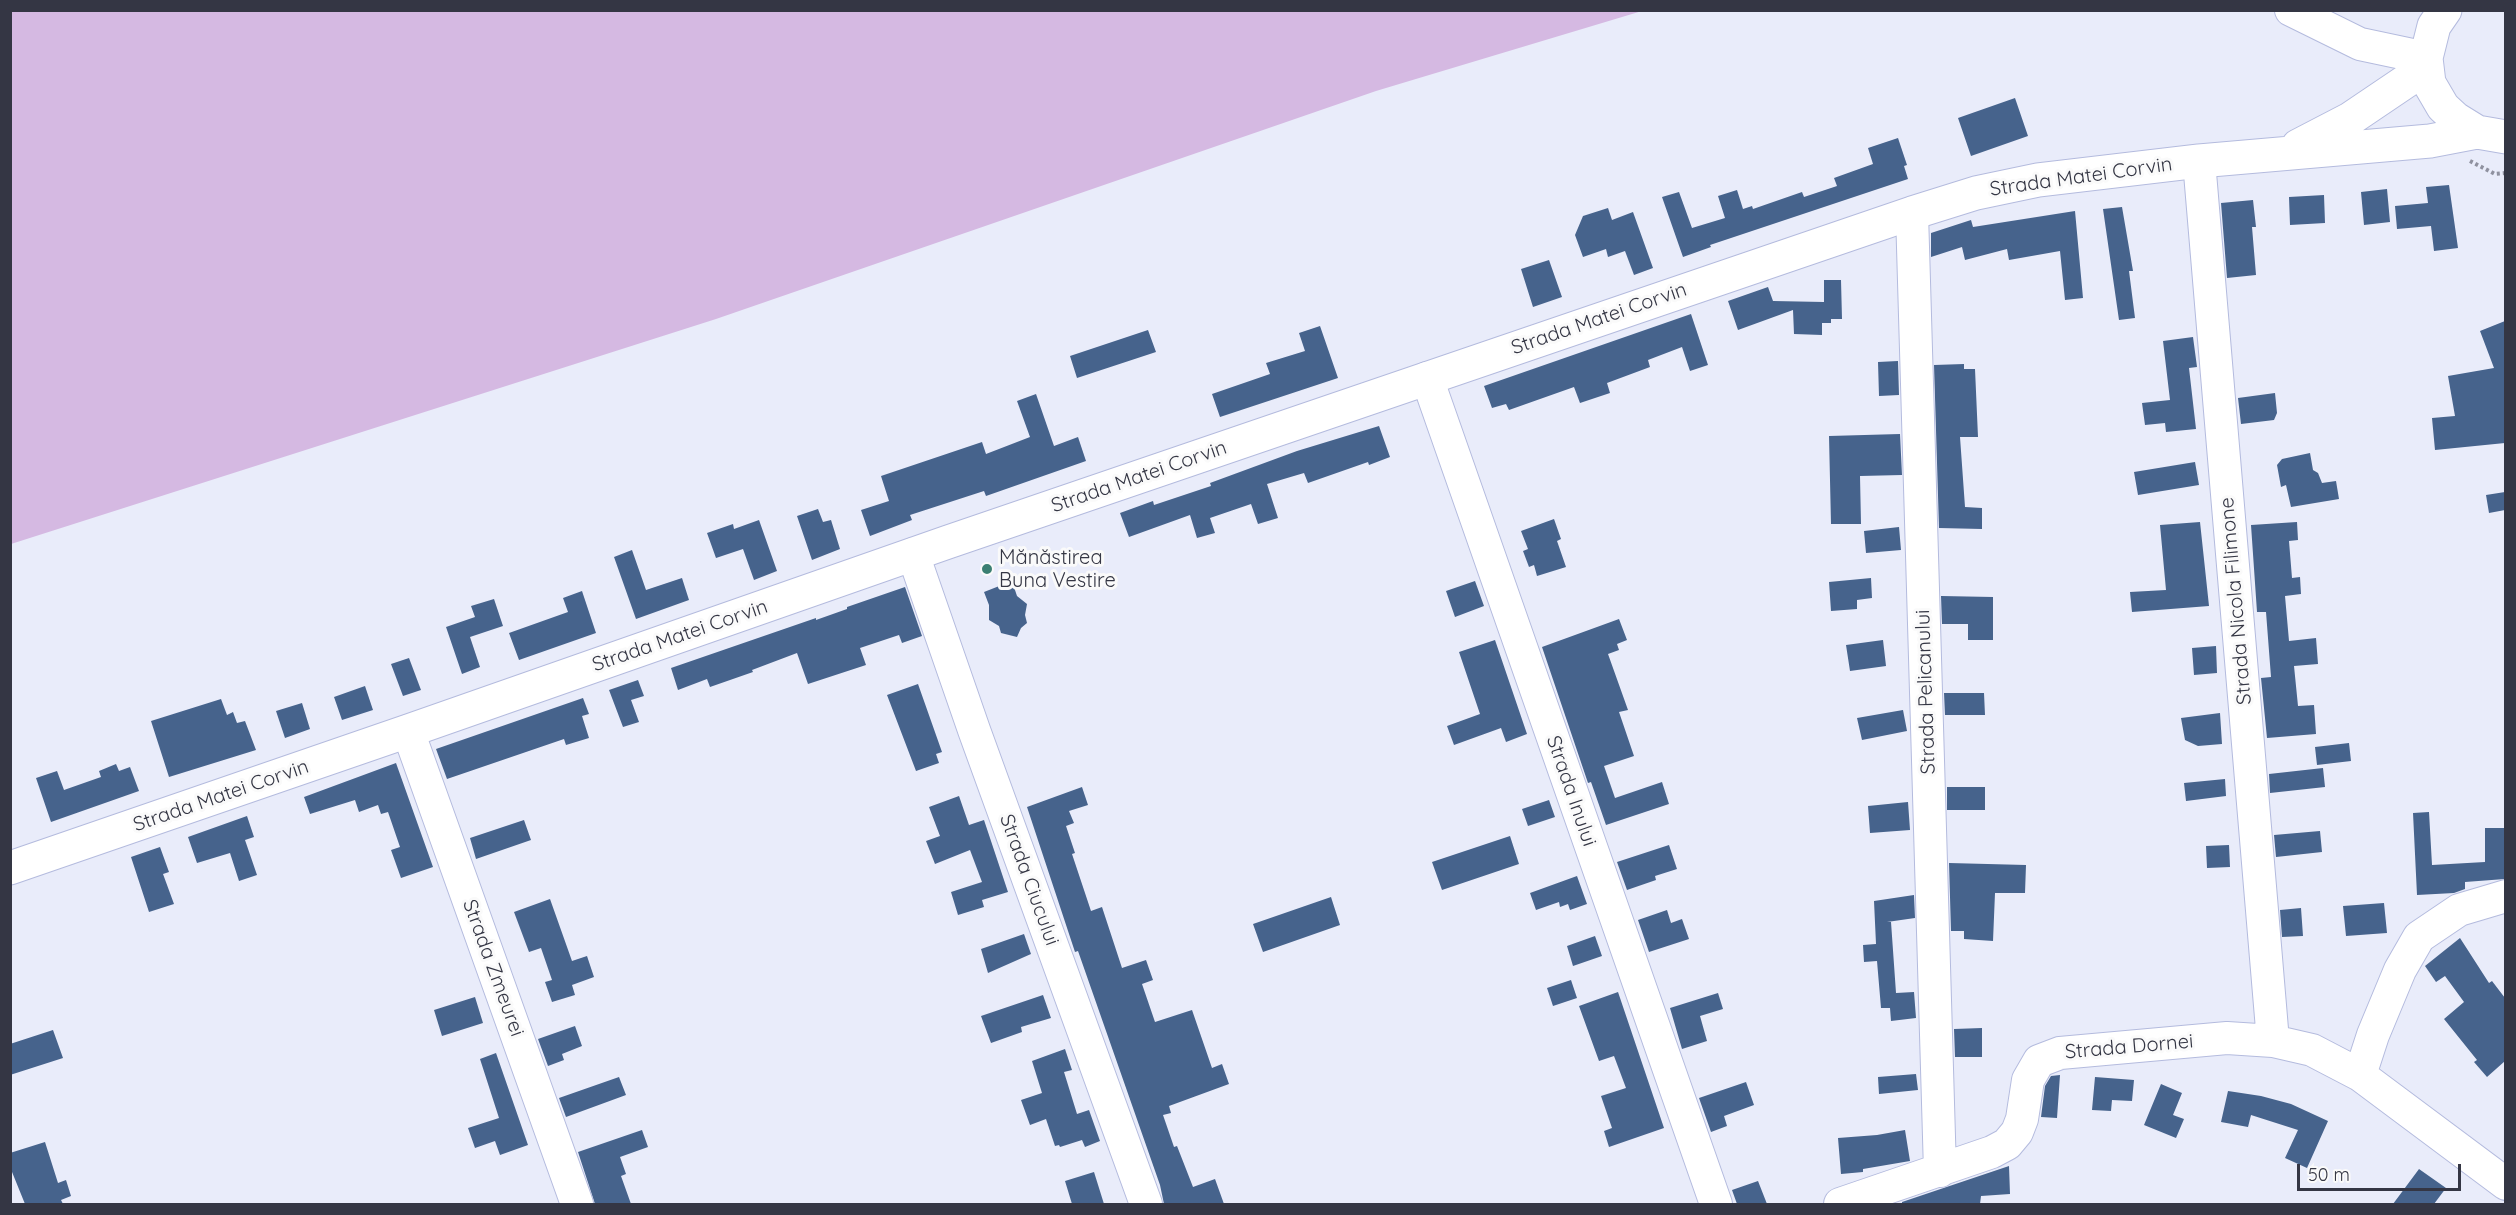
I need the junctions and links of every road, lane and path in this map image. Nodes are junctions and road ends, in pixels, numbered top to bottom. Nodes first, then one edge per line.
1 (2291, 10) edge
2 (2443, 11) edge
3 (2427, 62) junction
4 (2498, 137) edge
5 (2283, 153) junction
6 (2199, 161) junction
7 (1912, 213) junction
8 (1427, 378) junction
9 (913, 554) junction
10 (408, 731) junction
11 (10, 868) edge
12 (2505, 896) edge
13 (2273, 1041) junction
14 (2360, 1075) junction
15 (1940, 1171) junction
16 (2505, 1184) edge
17 (1847, 1203) edge
18 (577, 1204) edge
19 (1146, 1204) edge
20 (1716, 1204) edge

1 - 3 street
2 - 3 main road
3 - 4 main road
3 - 5 main road, Strada Matei Corvin
4 - 5 main road, Strada Matei Corvin
5 - 6 main road, Strada Matei Corvin
6 - 7 main road, Strada Matei Corvin
6 - 13 street, Strada Nicola Filimone
7 - 8 main road, Strada Matei Corvin
7 - 15 street, Strada Pelicanului
8 - 9 main road, Strada Matei Corvin
8 - 20 street, Strada Inului
9 - 10 main road, Strada Matei Corvin
9 - 19 street, Strada Ciucului
10 - 11 main road, Strada Matei Corvin
10 - 18 street, Strada Zmeurei
12 - 14 street
13 - 14 street, Strada Dornei
13 - 15 street, Strada Dornei
14 - 16 street, Strada Dornei
15 - 17 street, Strada Dornei

